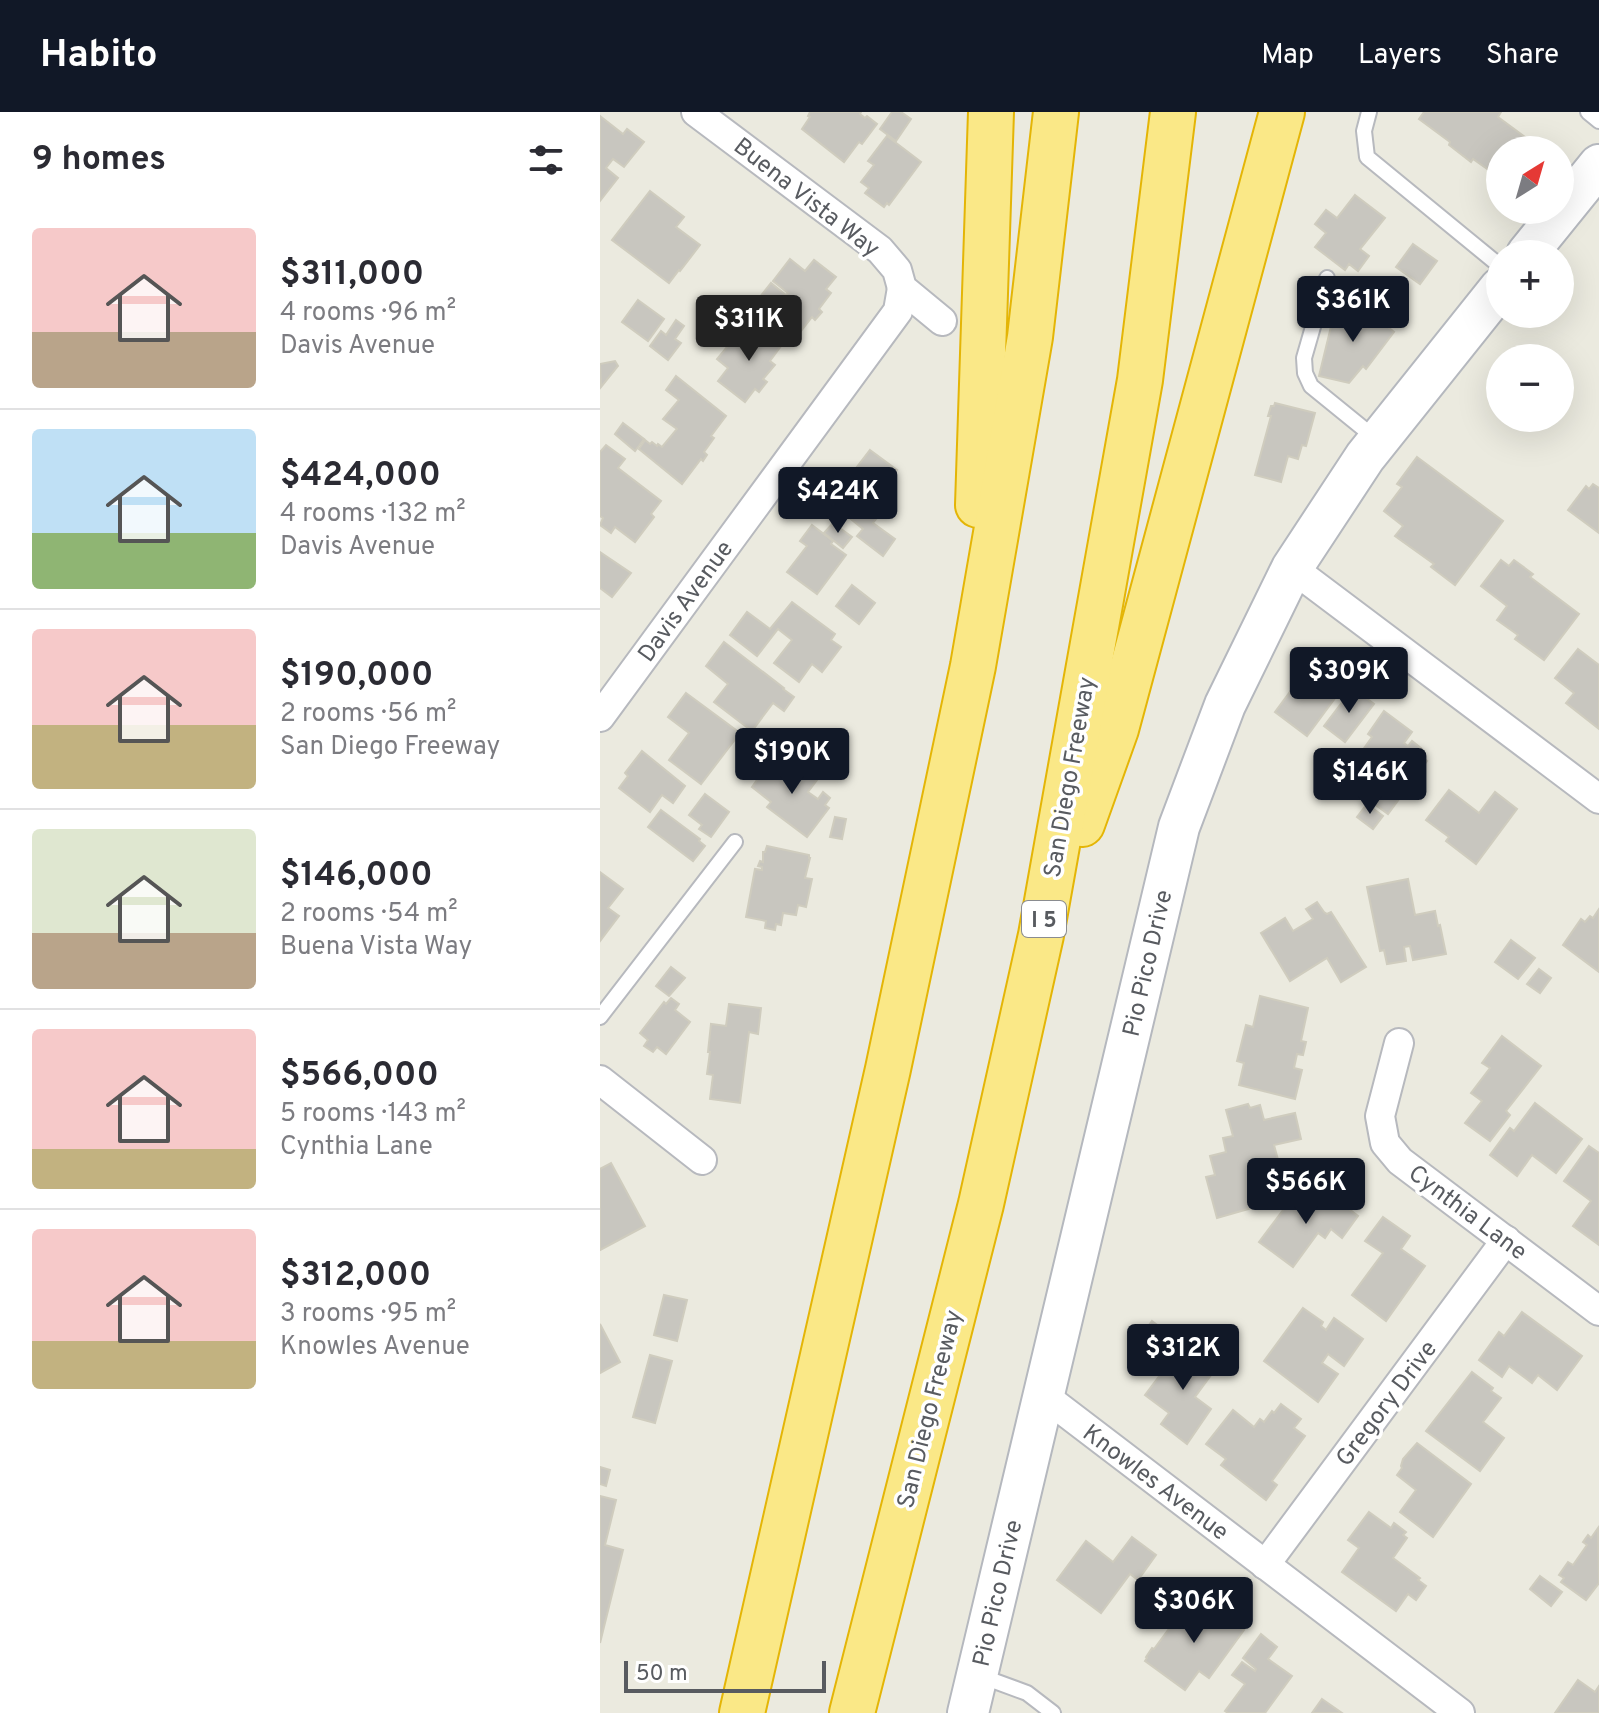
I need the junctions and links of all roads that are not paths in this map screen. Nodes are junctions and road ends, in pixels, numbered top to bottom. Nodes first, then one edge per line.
1 (696, 112) edge
2 (991, 112) edge
3 (1056, 112) edge
4 (1173, 112) edge
5 (1282, 112) edge
6 (1369, 112) edge
7 (1588, 112) edge
8 (1599, 121) edge
9 (1599, 165) edge
10 (1538, 240) edge
11 (1486, 255) edge
12 (1327, 278) dead end
13 (902, 288) junction
14 (1486, 306) edge
15 (942, 321) dead end
16 (1378, 441) junction
17 (1292, 568) junction
18 (973, 666) junction
19 (600, 717) edge
20 (1599, 799) edge
21 (735, 842) dead end
22 (1041, 935) junction
23 (600, 1017) edge
24 (1399, 1043) dead end
25 (600, 1080) edge
26 (702, 1160) dead end
27 (1506, 1240) junction
28 (1599, 1311) edge
29 (1043, 1395) junction
30 (1265, 1565) junction
31 (973, 1694) edge
32 (743, 1705) edge
33 (852, 1713) edge
34 (1053, 1713) edge
35 (1460, 1713) edge

1 - 13 street, Buena Vista Way
2 - 18 highway
3 - 18 highway
4 - 22 highway, San Diego Freeway / I 5
5 - 22 highway
6 - 11 lane
7 - 8 lane
9 - 10 street
12 - 16 lane
13 - 15 street, Buena Vista Way
13 - 19 street, Davis Avenue
14 - 16 street, Pio Pico Drive
16 - 17 street, Pio Pico Drive
17 - 20 street
17 - 29 street, Pio Pico Drive
18 - 32 highway
21 - 23 lane
22 - 33 highway, San Diego Freeway / I 5
24 - 27 street, Cynthia Lane
25 - 26 street
27 - 28 street, Cynthia Lane
27 - 30 street, Gregory Drive
29 - 30 street, Knowles Avenue
29 - 31 street, Pio Pico Drive
30 - 35 street, Knowles Avenue
31 - 34 lane

